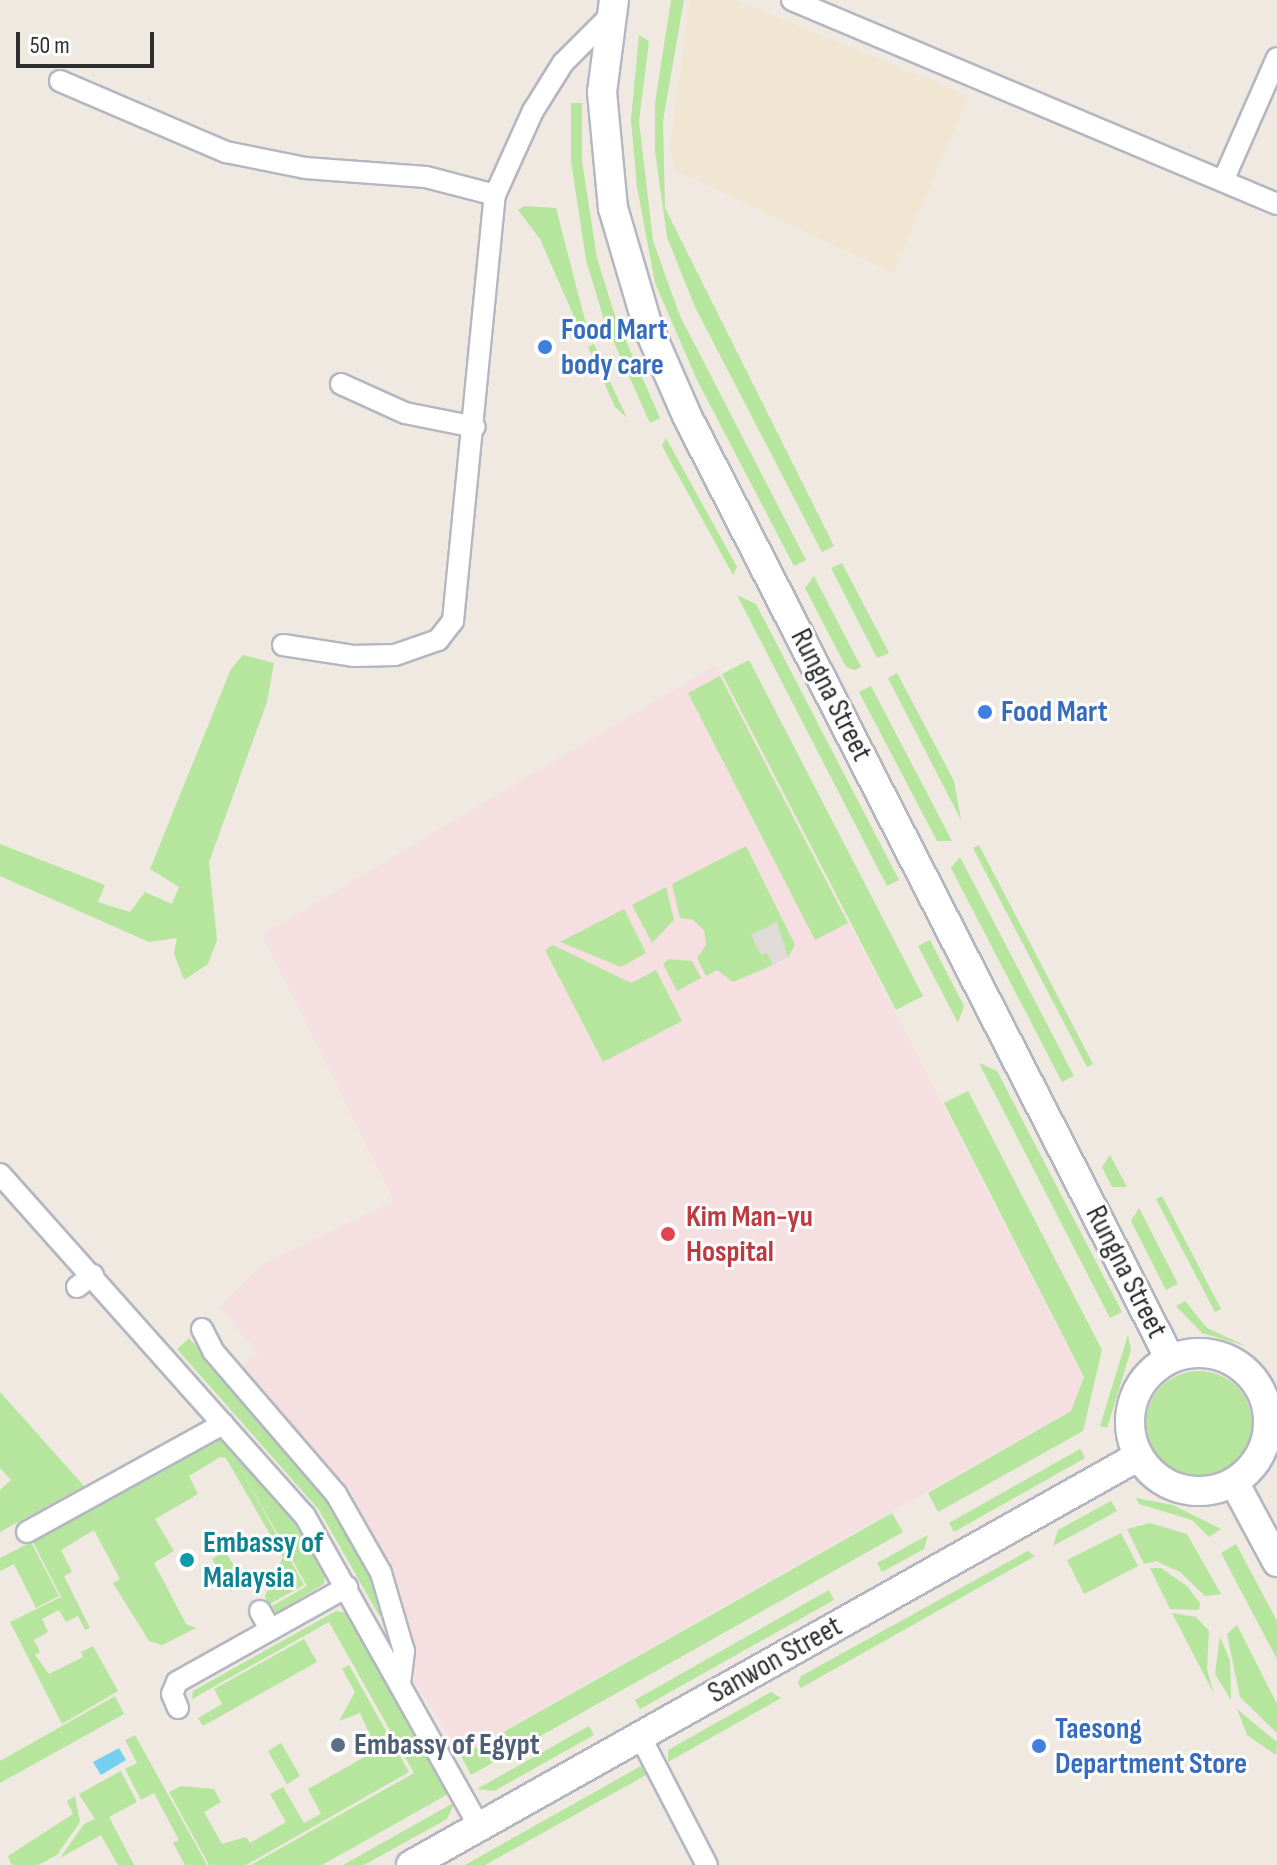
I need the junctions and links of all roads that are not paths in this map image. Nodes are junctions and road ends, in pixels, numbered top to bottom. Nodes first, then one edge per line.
1 (792, 0) edge
2 (611, 9) edge
3 (1277, 58) edge
4 (60, 81) dead end
5 (1223, 181) junction
6 (495, 195) junction
7 (1277, 204) edge
8 (341, 384) dead end
9 (475, 427) junction
10 (283, 645) dead end
11 (0, 1174) edge
12 (202, 1329) dead end
13 (1170, 1359) junction
14 (1268, 1383) edge
15 (223, 1424) junction
16 (1139, 1456) junction
17 (1234, 1482) junction
18 (27, 1532) dead end
19 (1277, 1562) edge
20 (347, 1587) junction
21 (400, 1684) junction
22 (178, 1708) dead end
23 (640, 1736) junction
24 (479, 1826) junction
25 (411, 1865) edge
26 (707, 1865) edge

1 - 5 street
2 - 6 street
2 - 13 main road, Rungna Street
3 - 5 street
4 - 6 street
5 - 7 street
6 - 9 street
8 - 9 street
9 - 10 street
11 - 15 street
12 - 21 street
13 - 14 main road
13 - 16 main road
14 - 17 main road
15 - 18 street
15 - 20 street
16 - 17 main road
16 - 23 main road, Sanwon Street
17 - 19 main road
20 - 21 street
20 - 22 street
21 - 24 street
23 - 24 main road, Sanwon Street
23 - 26 street
24 - 25 main road, Sanwon Street

